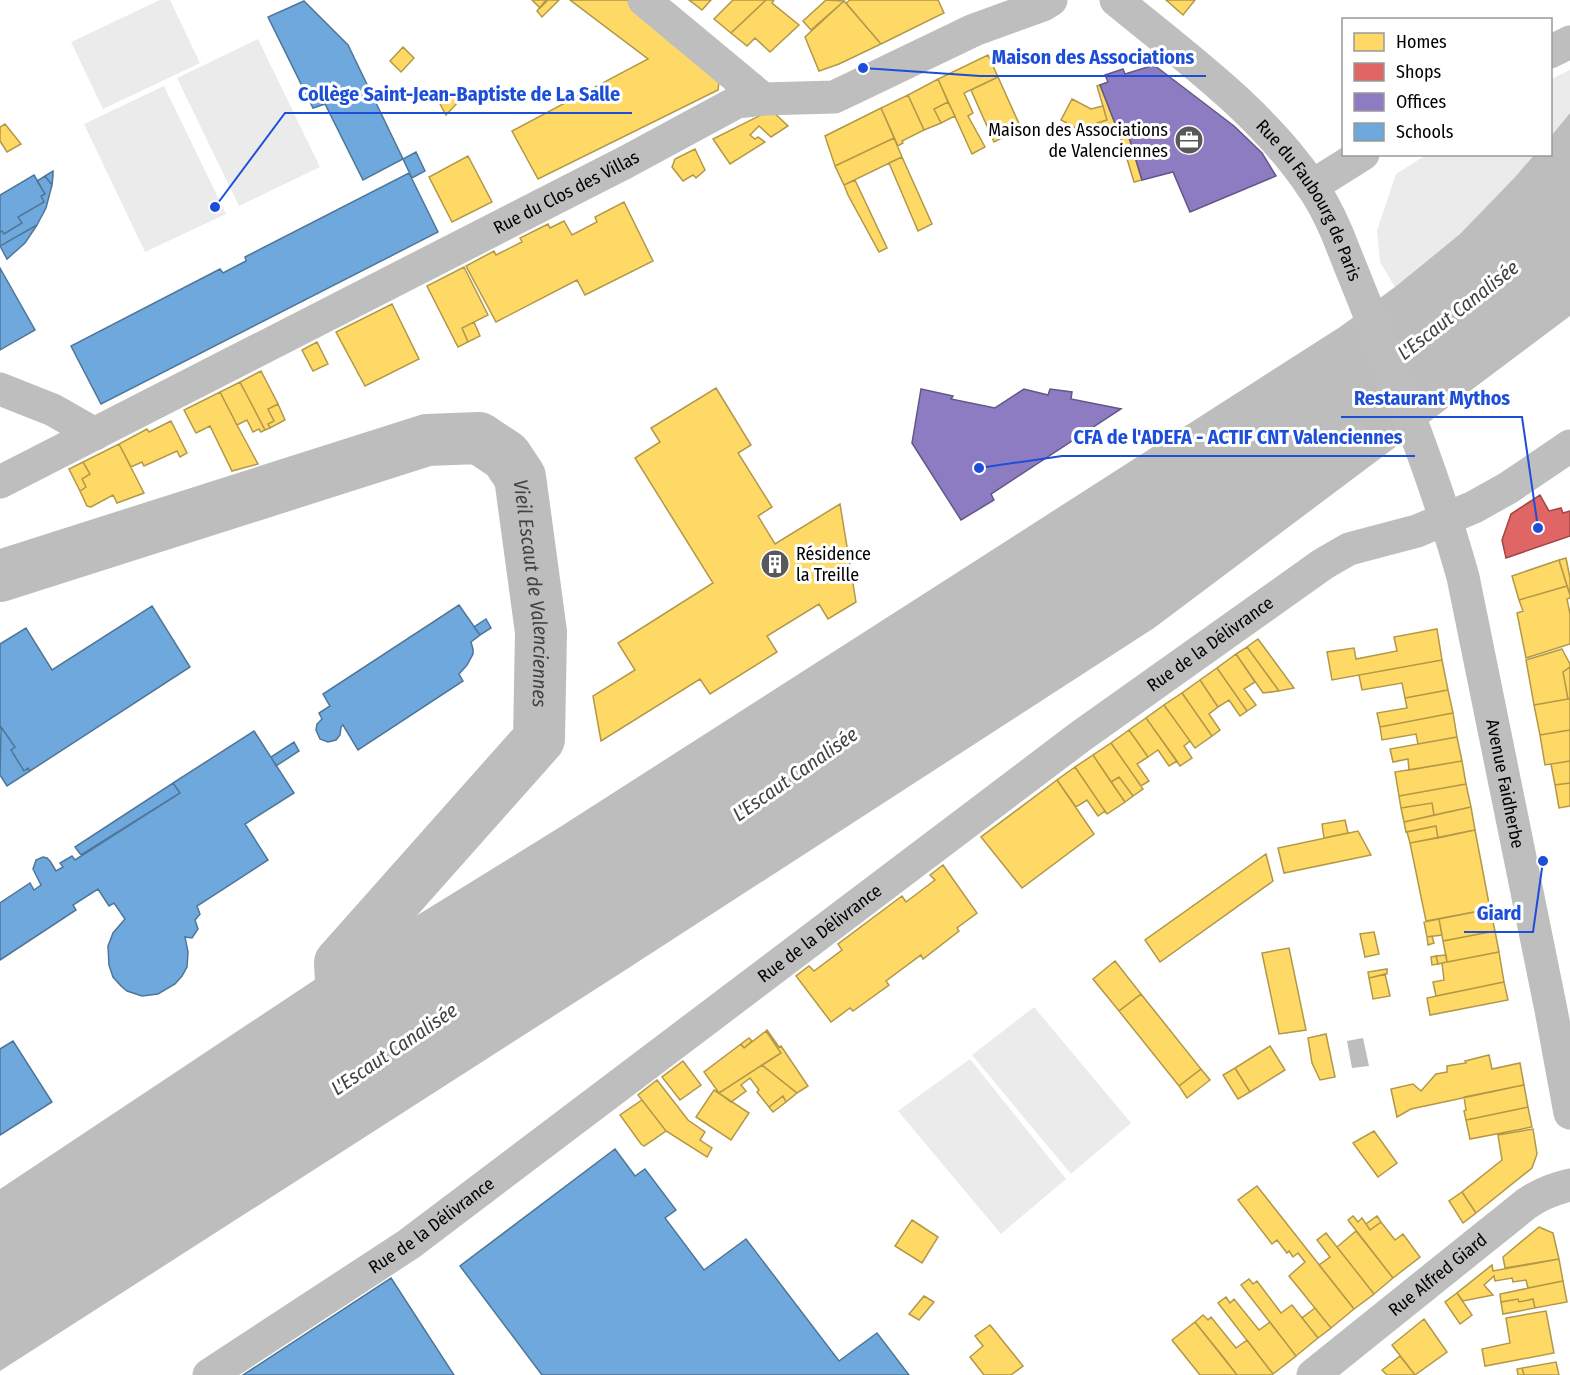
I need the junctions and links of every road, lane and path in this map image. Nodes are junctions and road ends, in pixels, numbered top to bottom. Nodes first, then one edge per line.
1 (644, 0) edge
2 (1051, 0) edge
3 (1116, 0) edge
4 (1570, 42) edge
5 (1552, 51) edge
6 (764, 99) junction
7 (1360, 156) edge
8 (1312, 186) junction
9 (0, 389) edge
10 (95, 434) junction
11 (1570, 446) edge
12 (1425, 456) joint
13 (0, 482) edge
14 (1446, 519) junction
15 (1567, 1080) edge
16 (1570, 1113) edge
17 (1570, 1185) edge
18 (209, 1375) edge
19 (1313, 1375) edge

1 - 6 street
2 - 6 street, Rue du Clos des Villas
3 - 8 street, Rue du Faubourg de Paris
4 - 5 street
6 - 10 street, Rue du Clos des Villas
7 - 8 street
8 - 12 street, Rue du Faubourg de Paris
9 - 10 street
10 - 13 street, Rue du Clos des Villas
11 - 14 street, Rue de la Délivrance
12 - 14 street, Avenue Faidherbe
14 - 15 street, Avenue Faidherbe
14 - 18 street, Rue de la Délivrance
15 - 16 street, Avenue Faidherbe
17 - 19 street, Rue Alfred Giard

